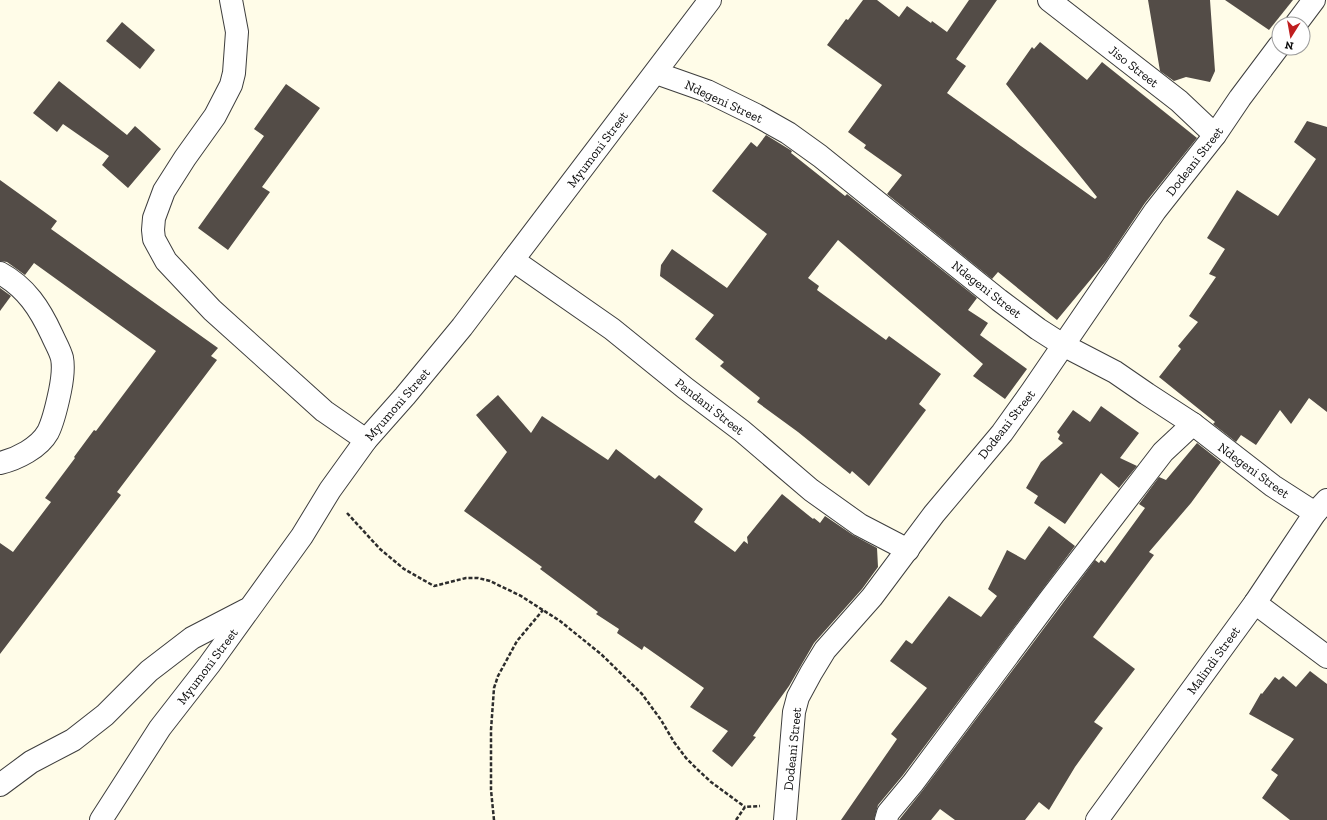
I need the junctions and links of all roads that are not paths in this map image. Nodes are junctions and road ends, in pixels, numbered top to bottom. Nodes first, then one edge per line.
1 (231, 0) edge
2 (710, 0) edge
3 (1049, 0) edge
4 (1314, 0) edge
5 (1302, 16) edge
6 (1272, 56) edge
7 (656, 72) junction
8 (1215, 135) junction
9 (513, 260) junction
10 (0, 273) edge
11 (1063, 345) junction
12 (1193, 424) junction
13 (366, 440) junction
14 (0, 464) edge
15 (1321, 506) edge
16 (908, 550) junction
17 (1255, 603) junction
18 (249, 609) junction
19 (1327, 657) edge
20 (0, 784) edge
21 (101, 820) edge
22 (785, 820) edge
23 (886, 820) edge
24 (1097, 820) edge

1 - 13 street
2 - 7 street, Myumoni Street
3 - 8 street, Jiso Street
4 - 5 street
6 - 8 street, Dodeani Street
7 - 9 street, Myumoni Street
7 - 11 street, Ndegeni Street
8 - 11 street, Dodeani Street
9 - 13 street, Myumoni Street
9 - 16 street, Pandani Street
10 - 14 street
11 - 12 street, Ndegeni Street
11 - 16 street, Dodeani Street
12 - 15 street, Ndegeni Street
12 - 23 street
13 - 18 street, Myumoni Street
15 - 17 street, Malindi Street
16 - 22 street, Dodeani Street
17 - 19 street
17 - 24 street, Malindi Street
18 - 20 street
18 - 21 street, Myumoni Street

